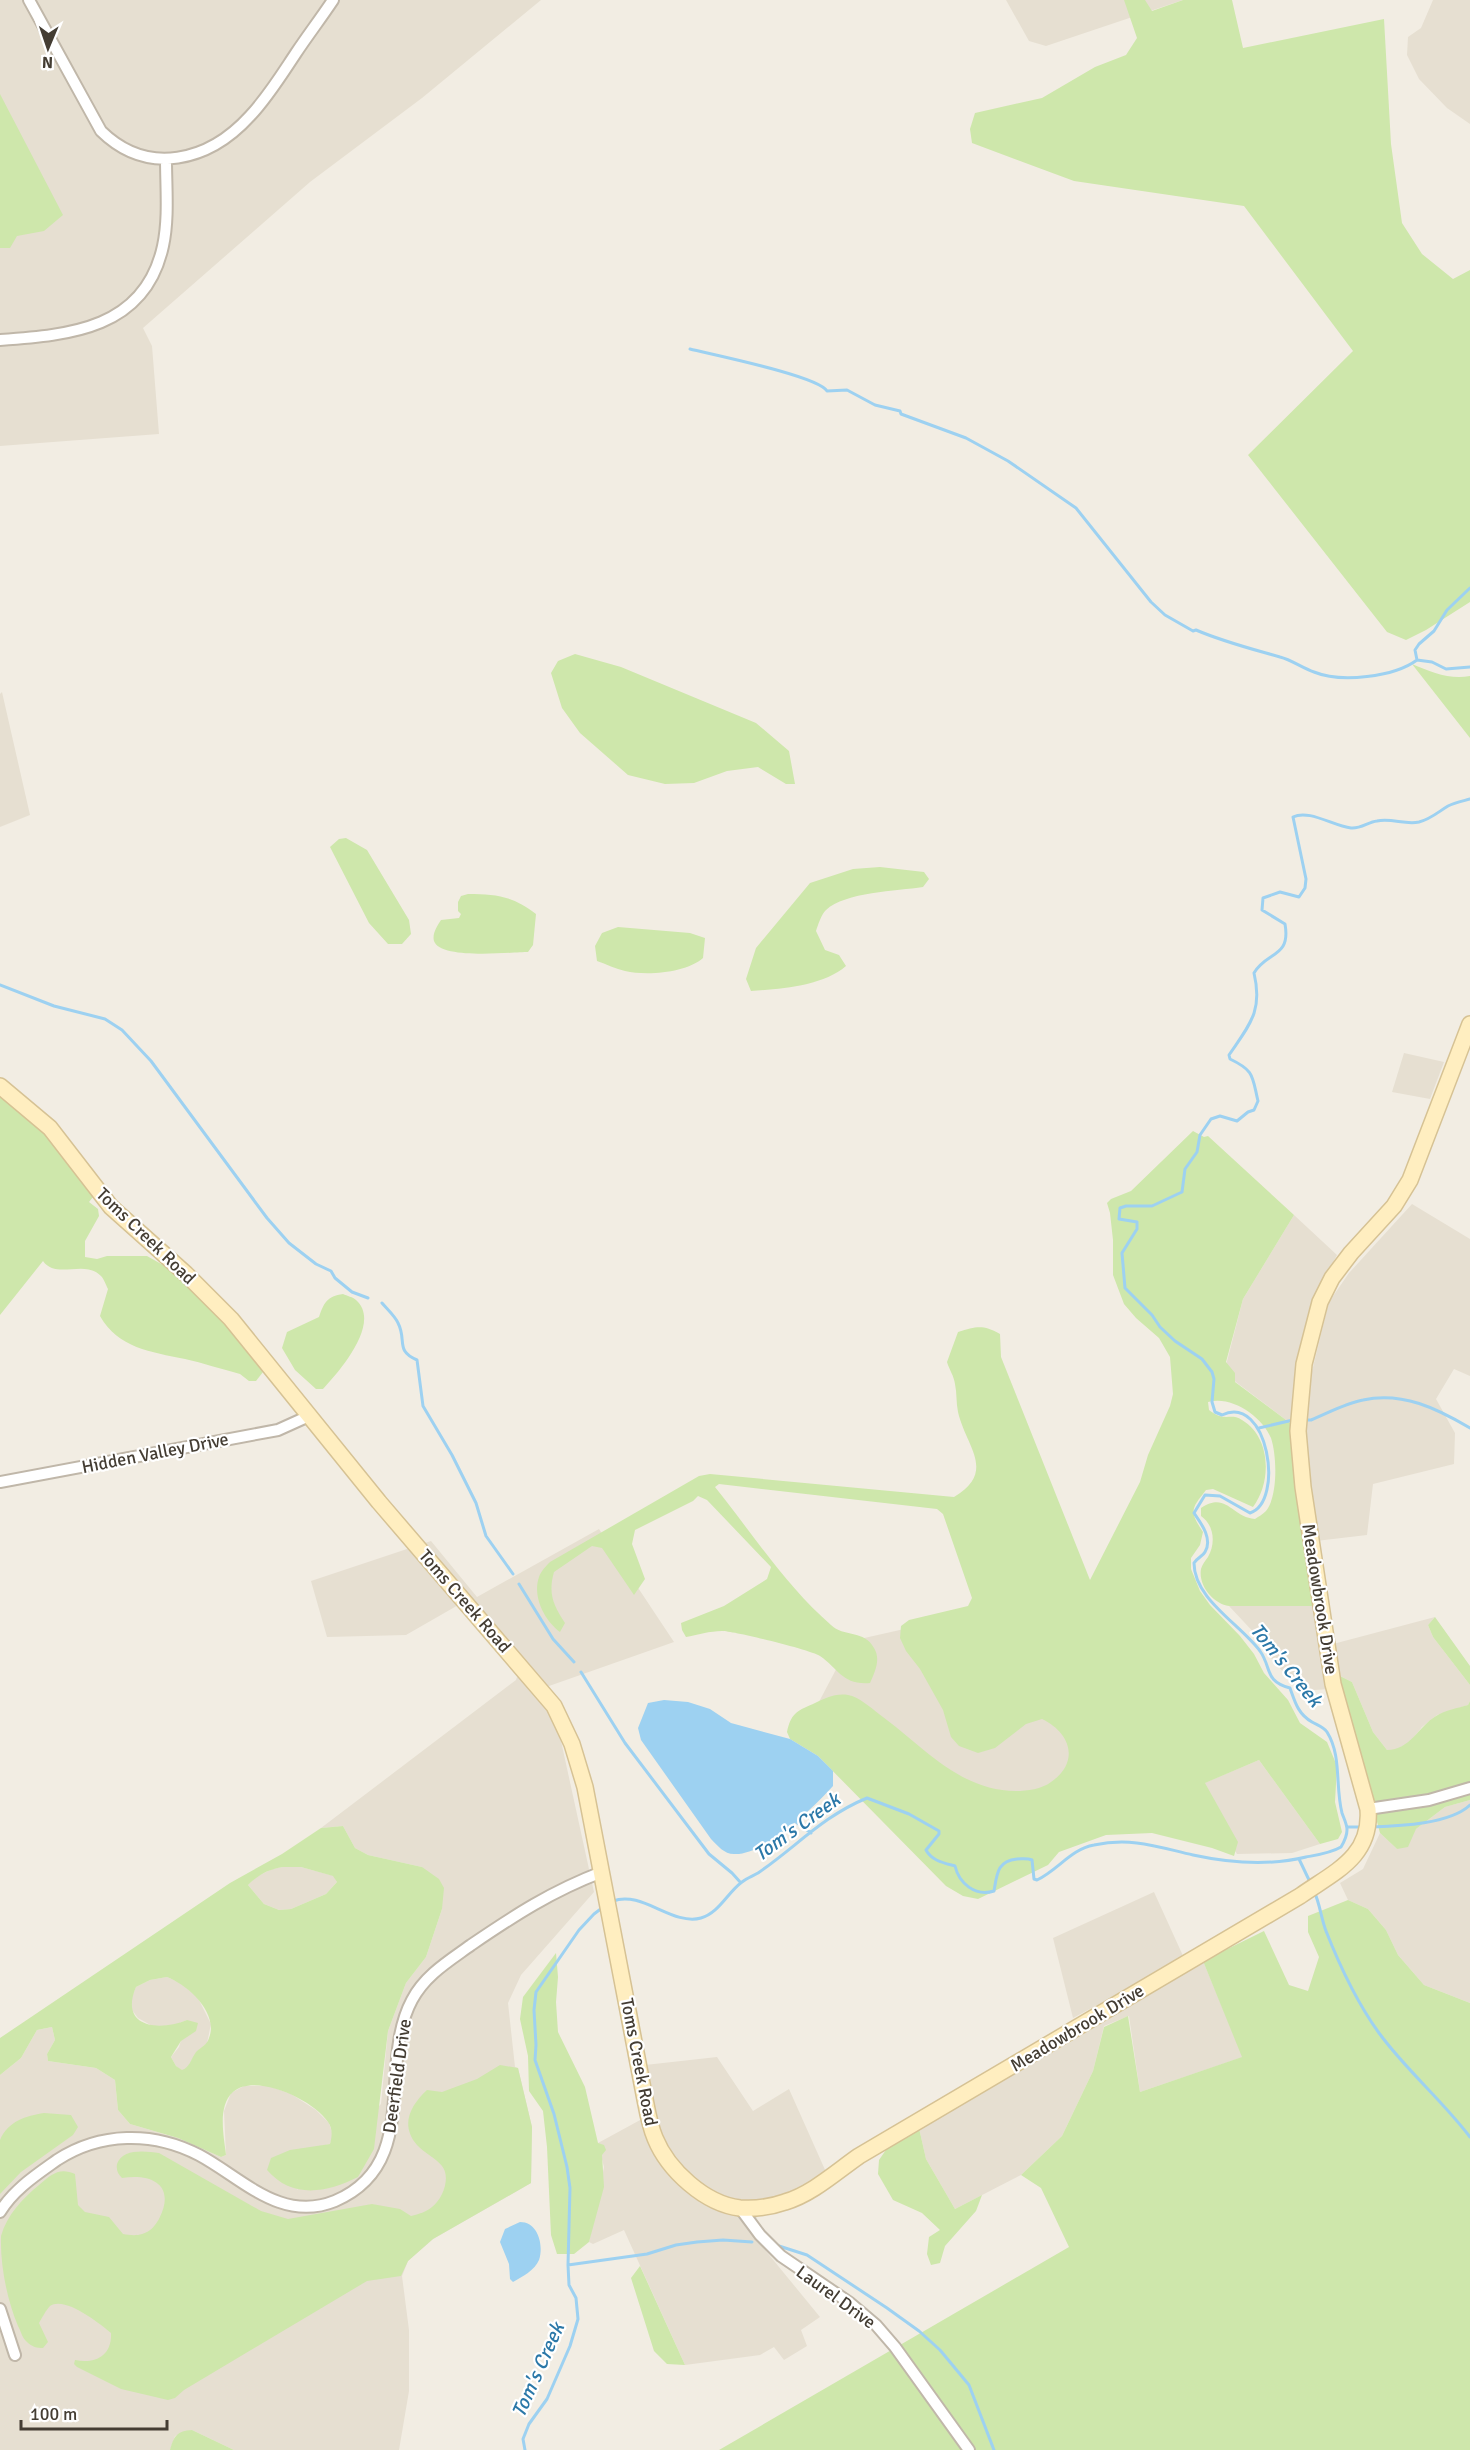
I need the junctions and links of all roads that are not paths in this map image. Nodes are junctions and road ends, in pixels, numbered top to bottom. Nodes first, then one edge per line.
1 (29, 0) edge
2 (333, 0) edge
3 (166, 159) junction
4 (0, 340) edge
5 (1470, 1024) edge
6 (0, 1086) edge
7 (309, 1416) junction
8 (0, 1482) edge
9 (1470, 1788) edge
10 (1368, 1809) junction
11 (602, 1872) junction
12 (740, 2208) junction
13 (0, 2212) edge
14 (0, 2309) edge
15 (15, 2355) dead end
16 (969, 2450) edge

1 - 3 street
2 - 3 street
3 - 4 street
5 - 10 street, Meadowbrook Drive
6 - 7 street, Toms Creek Road
7 - 8 street, Hidden Valley Drive
7 - 11 street, Toms Creek Road
9 - 10 street
10 - 12 street, Meadowbrook Drive
11 - 12 street, Toms Creek Road
11 - 13 street, Deerfield Drive
12 - 16 street, Laurel Drive
14 - 15 street

